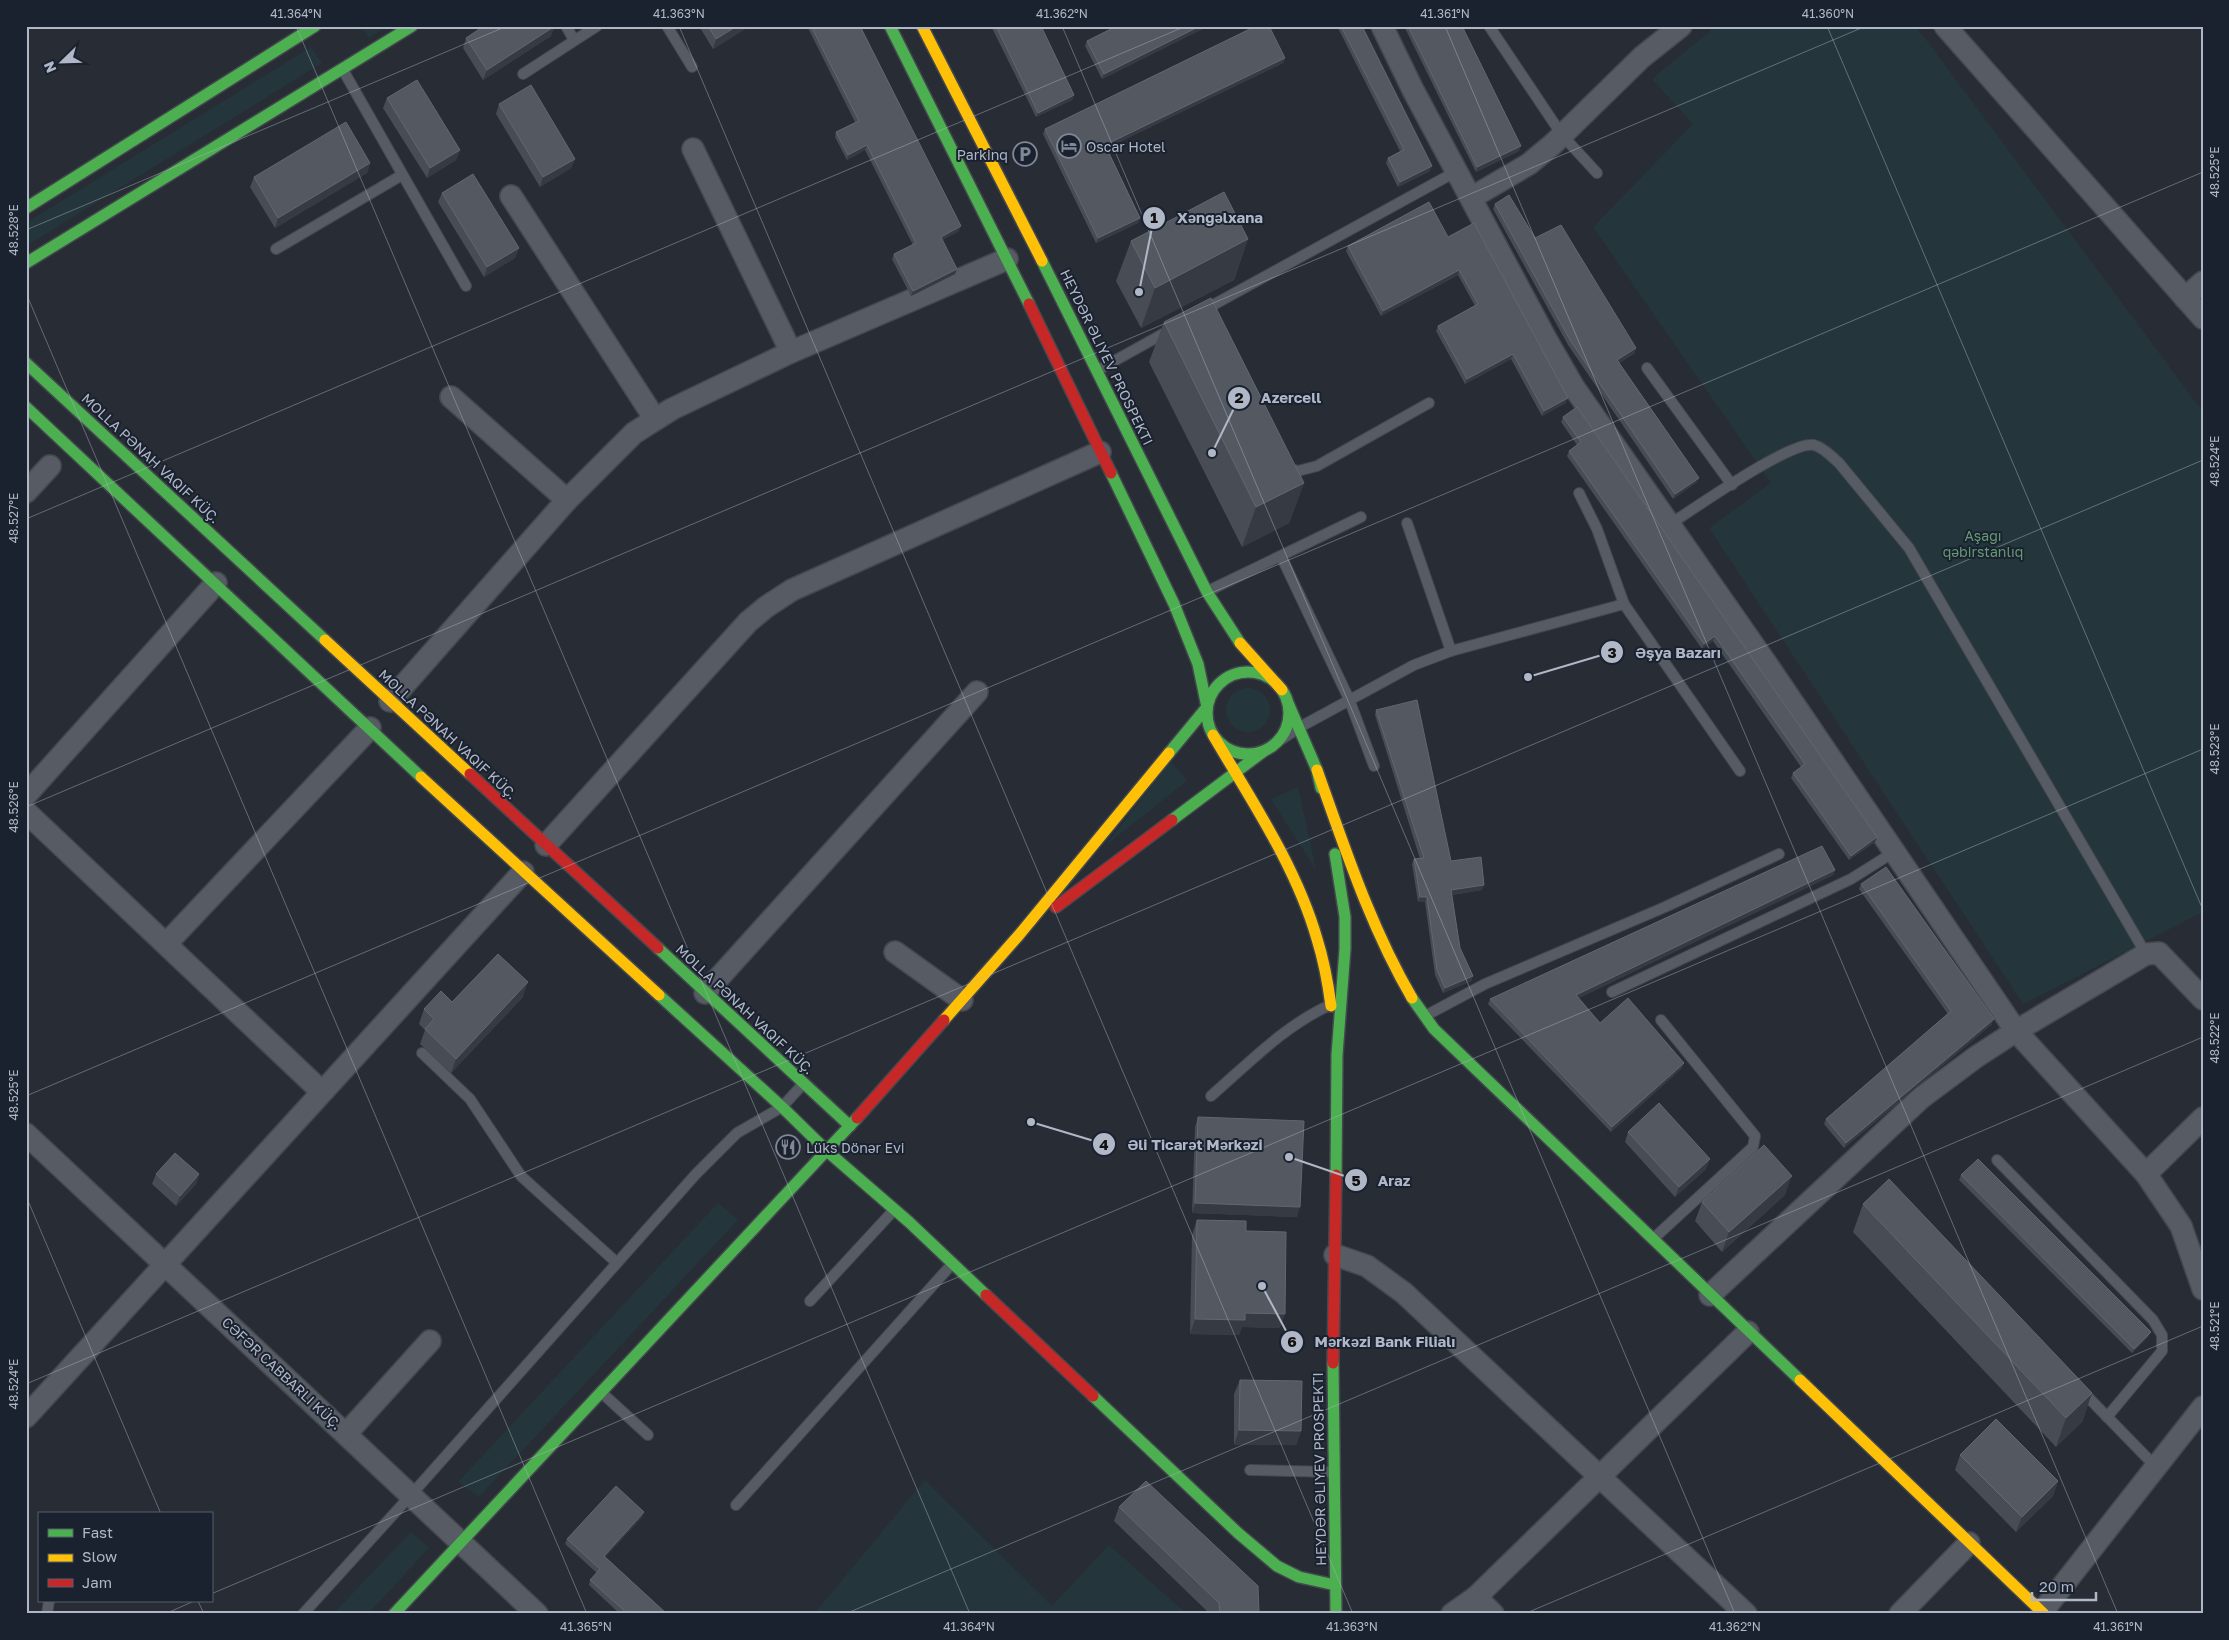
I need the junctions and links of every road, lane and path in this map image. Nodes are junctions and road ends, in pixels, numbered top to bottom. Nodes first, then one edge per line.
1 (315, 26) edge
2 (412, 26) edge
3 (566, 26) edge
4 (597, 26) edge
5 (667, 26) edge
6 (890, 26) edge
7 (922, 26) edge
8 (1382, 26) edge
9 (1490, 26) edge
10 (1681, 26) edge
11 (1948, 27) edge
12 (574, 40) junction
13 (692, 67) dead end
14 (342, 70) junction
15 (523, 74) dead end
16 (1562, 135) junction
17 (694, 149) dead end
18 (1457, 170) junction
19 (1597, 173) dead end
20 (402, 175) junction
21 (511, 196) dead end
22 (1471, 198) junction
23 (26, 208) edge
24 (276, 249) dead end
25 (1007, 259) junction
26 (26, 263) edge
27 (2203, 282) edge
28 (466, 286) dead end
29 (2185, 298) junction
30 (2203, 318) edge
31 (1204, 322) edge
32 (1182, 323) edge
33 (791, 352) junction
34 (26, 363) edge
35 (1647, 368) dead end
36 (1097, 371) junction
37 (451, 397) dead end
38 (1429, 403) dead end
39 (26, 407) edge
40 (655, 419) junction
41 (1100, 452) junction
42 (1278, 460) edge
43 (50, 466) dead end
44 (1732, 485) junction
45 (26, 492) edge
46 (1579, 493) dead end
47 (568, 500) junction
48 (1361, 517) dead end
49 (1407, 523) dead end
50 (1670, 524) junction
51 (1282, 556) junction
52 (216, 583) junction
53 (1207, 592) junction
54 (1624, 604) junction
55 (1451, 651) junction
56 (1282, 690) junction
57 (977, 692) dead end
58 (1350, 699) junction
59 (390, 701) junction
60 (1288, 703) junction
61 (1207, 708) junction
62 (1300, 727) junction
63 (370, 728) junction
64 (1213, 735) junction
65 (1276, 743) junction
66 (1264, 750) junction
67 (1374, 766) dead end
68 (1317, 770) junction
69 (1740, 771) dead end
70 (1234, 772) junction
71 (26, 795) edge
72 (26, 812) edge
73 (546, 845) junction
74 (1894, 852) junction
75 (1779, 854) dead end
76 (523, 872) junction
77 (1019, 936) junction
78 (167, 943) junction
79 (895, 952) dead end
80 (2146, 954) junction
81 (1612, 992) dead end
82 (705, 993) junction
83 (2203, 999) edge
84 (962, 1000) junction
85 (1330, 1004) junction
86 (1424, 1017) junction
87 (1660, 1020) dead end
88 (2016, 1031) junction
89 (422, 1053) dead end
90 (1337, 1055) junction
91 (804, 1083) junction
92 (321, 1091) junction
93 (1211, 1096) dead end
94 (782, 1107) junction
95 (2203, 1118) edge
96 (850, 1126) junction
97 (26, 1134) edge
98 (827, 1151) junction
99 (1997, 1160) dead end
100 (2146, 1174) junction
101 (894, 1209) junction
102 (1652, 1240) junction
103 (1335, 1255) junction
104 (165, 1263) junction
105 (617, 1263) junction
106 (952, 1264) junction
107 (2203, 1289) edge
108 (1710, 1295) junction
109 (810, 1301) dead end
110 (1748, 1332) junction
111 (430, 1341) dead end
112 (2073, 1382) edge
113 (601, 1393) junction
114 (2203, 1406) edge
115 (26, 1417) edge
116 (2107, 1417) junction
117 (346, 1434) junction
118 (648, 1435) dead end
119 (2155, 1466) junction
120 (1250, 1470) dead end
121 (1334, 1472) junction
122 (1600, 1476) junction
123 (411, 1495) junction
124 (736, 1505) dead end
125 (461, 1543) junction
126 (1969, 1543) junction
127 (1335, 1585) junction
128 (1476, 1597) junction
129 (529, 1611) edge
130 (2043, 1613) edge
131 (303, 1614) edge
132 (394, 1614) edge
133 (1336, 1614) edge
134 (1452, 1614) edge
135 (1493, 1614) edge
136 (1746, 1614) edge
137 (1900, 1614) edge

1 - 23 main road
2 - 14 main road
3 - 12 lane
4 - 12 lane
5 - 13 lane
6 - 25 main road
7 - 36 main road, HEYDƏR ƏLIYEV PROSPEKTI
8 - 18 street
9 - 16 lane
10 - 16 street
11 - 29 street
12 - 15 lane
14 - 20 lane
14 - 26 main road
16 - 19 lane
16 - 22 street
17 - 33 street
18 - 22 street
18 - 31 lane
20 - 24 lane
20 - 28 lane
21 - 40 street
22 - 50 street
25 - 33 street
25 - 41 main road
27 - 29 street
29 - 30 street
32 - 36 lane
33 - 40 street
34 - 59 main road, MOLLA PƏNAH VAQIF KÜÇ.
35 - 44 lane
36 - 53 main road, HEYDƏR ƏLIYEV PROSPEKTI
37 - 47 street
38 - 42 lane
39 - 52 main road
40 - 47 street
41 - 61 main road
41 - 73 street
43 - 45 street
44 - 50 lane
44 - 80 lane
46 - 54 lane
47 - 59 street
48 - 51 lane
49 - 55 lane
50 - 74 street
51 - 53 lane
51 - 58 lane
52 - 63 main road
52 - 71 street
53 - 56 main road, HEYDƏR ƏLIYEV PROSPEKTI
54 - 55 lane
54 - 69 lane
55 - 58 lane
56 - 60 main road, HEYDƏR ƏLIYEV PROSPEKTI
56 - 61 main road
57 - 82 street
58 - 62 lane
58 - 67 lane
59 - 73 main road, MOLLA PƏNAH VAQIF KÜÇ.
60 - 62 main road, HEYDƏR ƏLIYEV PROSPEKTI
60 - 65 main road
61 - 64 main road, HEYDƏR ƏLIYEV PROSPEKTI
61 - 77 main road
62 - 65 lane
62 - 68 main road, HEYDƏR ƏLIYEV PROSPEKTI
63 - 76 main road
63 - 78 street
64 - 66 main road
64 - 70 main road, HEYDƏR ƏLIYEV PROSPEKTI
65 - 66 main road
66 - 70 main road
68 - 86 main road
68 - 90 main road, HEYDƏR ƏLIYEV PROSPEKTI
70 - 77 main road
70 - 85 main road, HEYDƏR ƏLIYEV PROSPEKTI
72 - 78 street
73 - 82 main road, MOLLA PƏNAH VAQIF KÜÇ.
74 - 81 lane
74 - 88 street
75 - 86 lane
76 - 92 street
76 - 94 main road
77 - 84 main road
78 - 92 street
79 - 84 street
80 - 83 street
80 - 88 street
82 - 91 main road, MOLLA PƏNAH VAQIF KÜÇ.
84 - 96 main road
85 - 90 main road, HEYDƏR ƏLIYEV PROSPEKTI
85 - 93 lane
86 - 102 main road
87 - 102 lane
88 - 100 street
88 - 108 street
89 - 105 lane
90 - 103 main road, HEYDƏR ƏLIYEV PROSPEKTI
91 - 94 lane
91 - 96 main road, MOLLA PƏNAH VAQIF KÜÇ.
92 - 104 street
94 - 98 main road
94 - 105 lane
95 - 100 street
96 - 98 main road
97 - 104 street
98 - 101 main road
98 - 113 main road
99 - 116 lane
100 - 107 street
101 - 106 main road
101 - 109 lane
102 - 108 main road
103 - 121 main road, HEYDƏR ƏLIYEV PROSPEKTI
103 - 122 street
104 - 115 street
104 - 117 street
105 - 123 lane
106 - 124 lane
106 - 127 main road
108 - 110 main road
110 - 122 street
110 - 126 main road
111 - 117 street
112 - 116 lane
113 - 118 lane
113 - 125 main road
114 - 119 street
116 - 119 lane
117 - 123 street
119 - 130 street
120 - 121 lane
121 - 127 main road, HEYDƏR ƏLIYEV PROSPEKTI
122 - 128 street
122 - 136 street
123 - 125 street
123 - 131 lane
125 - 129 street
125 - 132 main road
126 - 130 main road
126 - 137 street
127 - 133 main road, HEYDƏR ƏLIYEV PROSPEKTI
128 - 134 street
128 - 135 street

